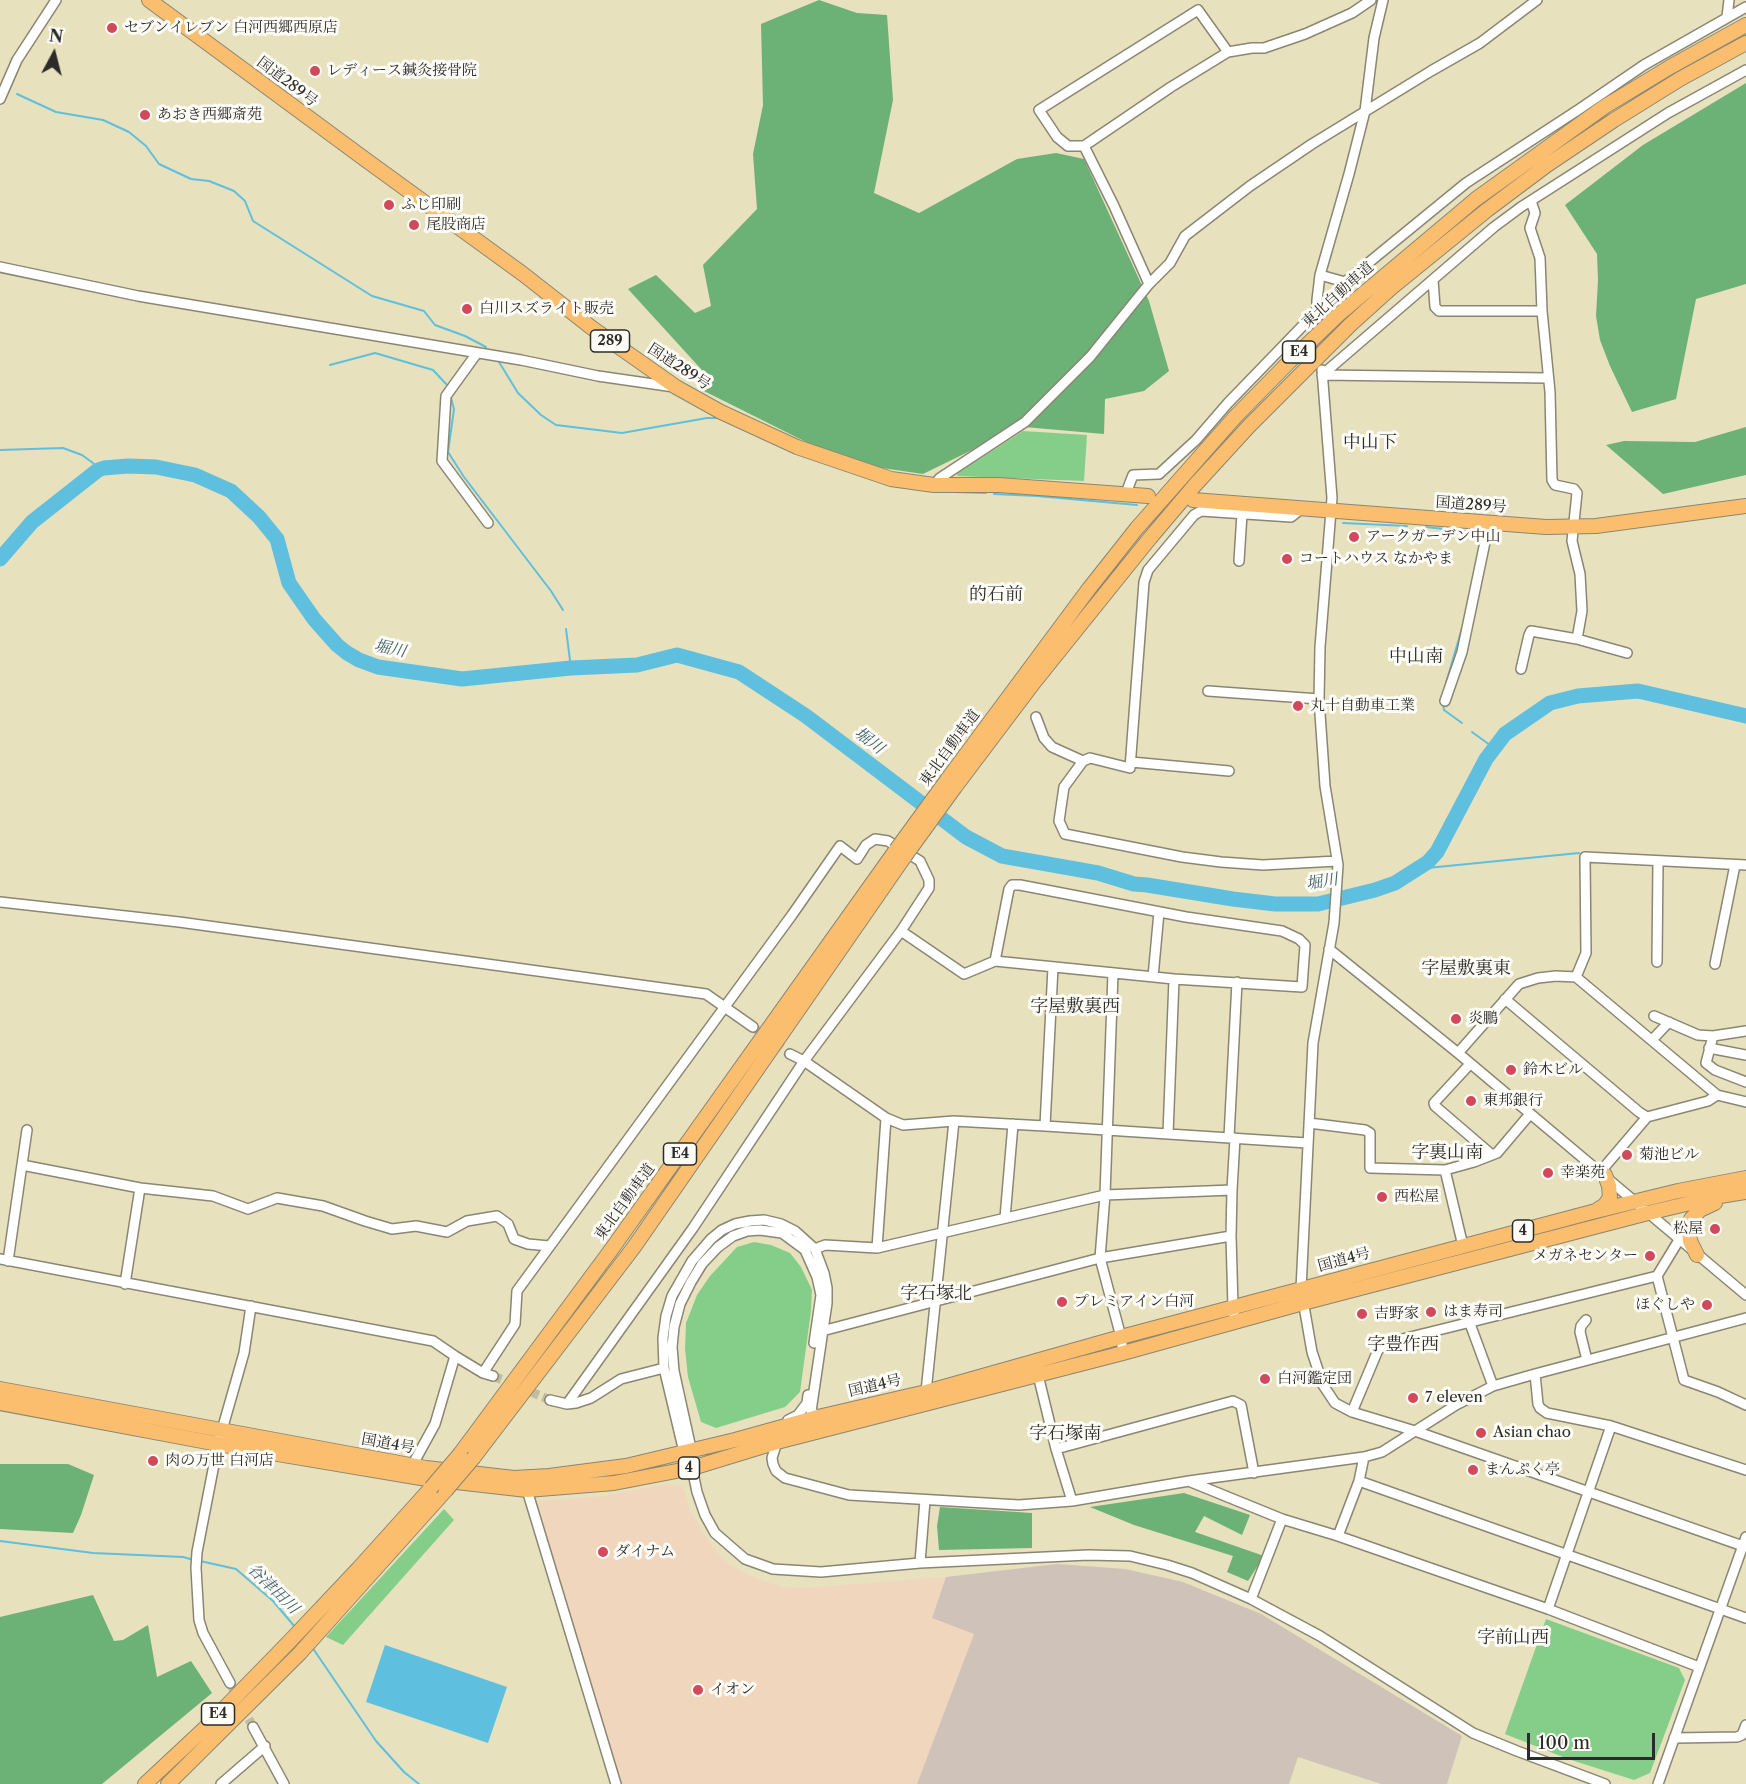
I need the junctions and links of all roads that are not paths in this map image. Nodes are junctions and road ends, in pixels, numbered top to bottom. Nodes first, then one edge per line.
1 (56, 0) edge
2 (149, 0) edge
3 (1371, 0) edge
4 (1383, 0) edge
5 (1537, 0) edge
6 (1729, 0) edge
7 (1746, 7) edge
8 (1727, 17) junction
9 (1746, 25) edge
10 (1746, 43) edge
11 (1228, 52) junction
12 (1746, 70) edge
13 (0, 99) edge
14 (1365, 111) junction
15 (1084, 146) junction
16 (1531, 201) junction
17 (0, 267) edge
18 (1320, 275) junction
19 (1433, 280) junction
20 (1149, 284) junction
21 (1542, 311) junction
22 (477, 353) junction
23 (1322, 373) junction
24 (1547, 378) junction
25 (676, 387) junction
26 (934, 484) junction
27 (1126, 493) junction
28 (1148, 496) dead end
29 (1193, 500) dead end
30 (1746, 506) edge
31 (1301, 509) junction
32 (1331, 511) junction
33 (1242, 514) junction
34 (488, 523) dead end
35 (1489, 523) junction
36 (1572, 527) junction
37 (1239, 561) dead end
38 (1577, 639) junction
39 (1627, 652) dead end
40 (1521, 669) dead end
41 (1208, 691) dead end
42 (1319, 699) junction
43 (1445, 701) dead end
44 (1036, 717) dead end
45 (1083, 760) junction
46 (1131, 762) junction
47 (1229, 771) dead end
48 (951, 784) junction
49 (901, 853) junction
50 (1658, 861) junction
51 (1337, 863) junction
52 (1735, 865) junction
53 (1746, 866) edge
54 (0, 902) edge
55 (1159, 912) junction
56 (902, 931) junction
57 (1329, 949) junction
58 (995, 961) junction
59 (1657, 962) dead end
60 (1715, 964) dead end
61 (1053, 967) junction
62 (1113, 973) junction
63 (1153, 977) junction
64 (1576, 977) junction
65 (1174, 979) junction
66 (1237, 982) junction
67 (1505, 999) junction
68 (724, 1007) junction
69 (1654, 1016) dead end
70 (1669, 1022) junction
71 (753, 1027) tunnel mouth
72 (1746, 1031) edge
73 (1713, 1036) junction
74 (1652, 1040) junction
75 (1710, 1048) junction
76 (1458, 1053) junction
77 (790, 1054) tunnel mouth
78 (1746, 1055) edge
79 (804, 1061) junction
80 (1470, 1064) junction
81 (1746, 1082) edge
82 (1717, 1095) junction
83 (1746, 1102) edge
84 (1530, 1114) junction
85 (1647, 1117) junction
86 (886, 1118) junction
87 (954, 1121) junction
88 (1309, 1123) junction
89 (1013, 1124) junction
90 (1045, 1126) junction
91 (27, 1130) dead end
92 (1106, 1130) junction
93 (1168, 1134) junction
94 (1232, 1138) junction
95 (1307, 1143) junction
96 (1492, 1155) junction
97 (22, 1166) junction
98 (1444, 1170) junction
99 (1603, 1173) junction
100 (1746, 1178) edge
101 (140, 1188) junction
102 (1232, 1190) junction
103 (1746, 1194) edge
104 (1104, 1195) junction
105 (1635, 1201) junction
106 (1592, 1212) junction
107 (1648, 1213) junction
108 (1005, 1218) junction
109 (943, 1233) junction
110 (1231, 1236) junction
111 (1679, 1240) junction
112 (549, 1246) junction
113 (1463, 1246) junction
114 (877, 1248) junction
115 (815, 1249) junction
116 (1697, 1255) junction
117 (1100, 1258) junction
118 (4, 1260) edge
119 (1657, 1276) junction
120 (125, 1284) junction
121 (1746, 1295) edge
122 (1302, 1296) junction
123 (934, 1303) junction
124 (251, 1306) junction
125 (1233, 1306) junction
126 (1746, 1318) edge
127 (1586, 1320) dead end
128 (1469, 1321) junction
129 (1236, 1323) junction
130 (822, 1331) junction
131 (1121, 1336) junction
132 (1672, 1338) junction
133 (1123, 1353) junction
134 (455, 1356) junction
135 (1587, 1360) junction
136 (664, 1368) junction
137 (483, 1373) junction
138 (1534, 1374) junction
139 (1038, 1375) junction
140 (493, 1376) tunnel mouth
141 (1494, 1386) junction
142 (0, 1389) edge
143 (926, 1392) junction
144 (550, 1400) tunnel mouth
145 (0, 1403) edge
146 (567, 1404) junction
147 (1746, 1405) edge
148 (1352, 1412) junction
149 (818, 1417) junction
150 (1611, 1426) junction
151 (1415, 1431) junction
152 (220, 1438) junction
153 (735, 1440) junction
154 (777, 1442) junction
155 (1056, 1449) junction
156 (688, 1451) junction
157 (1364, 1456) junction
158 (413, 1464) junction
159 (692, 1468) junction
160 (1746, 1470) edge
161 (1254, 1473) junction
162 (1189, 1481) junction
163 (1359, 1481) junction
164 (527, 1490) junction
165 (1588, 1492) junction
166 (925, 1500) junction
167 (1072, 1501) junction
168 (1282, 1519) junction
169 (1338, 1536) junction
170 (1745, 1543) edge
171 (1567, 1553) junction
172 (920, 1563) junction
173 (1251, 1599) junction
174 (1548, 1609) junction
175 (1720, 1609) junction
176 (1746, 1618) edge
177 (1699, 1667) junction
178 (230, 1683) tunnel mouth
179 (1746, 1725) edge
180 (253, 1726) tunnel mouth
181 (1674, 1738) junction
182 (265, 1746) junction
183 (145, 1784) edge
184 (168, 1784) edge
185 (221, 1784) edge
186 (284, 1784) edge
187 (616, 1784) edge
188 (1605, 1784) edge
189 (1658, 1784) edge

1 - 13 street
2 - 25 highway, 国道289号 / 289
3 - 11 street
4 - 14 street
5 - 14 street
6 - 8 street
7 - 8 street
8 - 18 street
9 - 48 highway, 東北自動車道 / E4
10 - 48 highway, 東北自動車道 / E4
11 - 15 street
11 - 15 street
12 - 16 street
14 - 18 street
14 - 20 street
15 - 20 street
16 - 19 street
16 - 21 street
17 - 22 street
18 - 27 street
19 - 21 street
19 - 23 street
20 - 26 street
21 - 24 street
22 - 25 street
22 - 34 street
23 - 24 street
23 - 32 street
24 - 36 street
25 - 26 highway, 国道289号 / 289
26 - 27 highway, 国道289号 / 289
27 - 28 highway, 国道289号 / 289
29 - 31 highway, 国道289号
30 - 36 highway, 国道289号
31 - 32 highway, 国道289号
31 - 33 street
32 - 35 highway, 国道289号
32 - 42 street
33 - 37 street
33 - 46 street
35 - 36 highway, 国道289号
35 - 43 street
36 - 38 street
38 - 39 street
38 - 40 street
41 - 42 street
42 - 51 street
44 - 45 street
45 - 46 street
45 - 51 street
46 - 47 street
48 - 49 highway, 東北自動車道 / E4, bridge
49 - 183 highway, 東北自動車道 / E4, bridge
49 - 184 highway, 東北自動車道 / E4, bridge
50 - 52 street
50 - 59 street
50 - 64 street
51 - 57 street
52 - 53 street
52 - 60 street
54 - 68 street
55 - 58 street
55 - 63 street
55 - 66 street
56 - 58 street
56 - 68 street
56 - 79 street
57 - 76 street
57 - 88 street
58 - 61 street
61 - 62 street
61 - 90 street
62 - 63 street
62 - 92 street
63 - 65 street
64 - 67 street
64 - 74 street
65 - 66 street
65 - 93 street
66 - 94 street
67 - 76 street
67 - 85 street
68 - 71 street
68 - 112 street
69 - 70 street
70 - 73 street
70 - 74 street
72 - 73 street
73 - 75 street
74 - 82 street
75 - 78 street
75 - 81 street
76 - 80 street
77 - 79 street
79 - 86 street
79 - 146 street
80 - 84 street
80 - 96 street
82 - 83 street
82 - 85 street
84 - 96 street
84 - 99 street
85 - 99 street
86 - 87 street
86 - 114 street
87 - 89 street
87 - 109 street
88 - 95 street
88 - 98 street
89 - 90 street
89 - 108 street
90 - 92 street
91 - 97 street
92 - 93 street
92 - 104 street
93 - 94 street
94 - 95 street
94 - 102 street
95 - 122 street
96 - 98 street
97 - 101 street
97 - 118 street
98 - 113 street
99 - 105 street
99 - 106 highway
100 - 105 highway, 国道4号 / 4
101 - 112 street
101 - 120 street
102 - 104 street
102 - 110 street
103 - 107 highway, 国道4号 / 4
103 - 116 highway
104 - 108 street
104 - 117 street
105 - 106 highway, 国道4号 / 4
105 - 107 street
106 - 113 highway, 国道4号 / 4
107 - 111 street
107 - 122 highway, 国道4号 / 4
108 - 109 street
109 - 114 street
109 - 123 street
110 - 117 street
110 - 125 street
111 - 116 street
111 - 119 street
112 - 137 street
113 - 122 highway, 国道4号 / 4
114 - 115 street
115 - 130 street
115 - 136 street
116 - 121 street
117 - 123 street
117 - 131 street
118 - 120 street
119 - 128 street
119 - 132 street
120 - 124 street
122 - 125 highway, 国道4号 / 4
122 - 129 highway, 国道4号 / 4
122 - 148 street
123 - 130 street
123 - 143 street
124 - 134 street
124 - 152 street
125 - 129 street
125 - 131 highway, 国道4号 / 4
126 - 132 street
127 - 135 street
128 - 141 street
128 - 148 street
129 - 133 highway, 国道4号 / 4
130 - 149 street
131 - 133 street
131 - 143 highway, 国道4号 / 4
132 - 135 street
132 - 147 street
133 - 139 highway, 国道4号 / 4
134 - 137 street
134 - 158 street
135 - 138 street
136 - 146 street
136 - 156 street
137 - 140 street
138 - 141 street
138 - 150 street
139 - 154 highway, 国道4号 / 4
139 - 155 street
141 - 151 street
142 - 152 highway, 国道4号 / 4
143 - 149 highway, 国道4号 / 4
144 - 146 street
145 - 152 highway, 国道4号 / 4
148 - 151 street
149 - 153 highway, 国道4号 / 4
150 - 160 street
150 - 165 street
151 - 157 street
151 - 165 street
152 - 158 highway, 国道4号 / 4
152 - 164 highway, 国道4号 / 4
152 - 178 street
153 - 156 highway, 国道4号 / 4
153 - 156 street
154 - 159 highway, 国道4号 / 4
154 - 166 street
155 - 161 street
155 - 167 street
156 - 158 highway, 国道4号 / 4
156 - 159 street
157 - 161 street
157 - 163 street
159 - 164 highway, 国道4号 / 4
159 - 172 street
161 - 162 street
162 - 167 street
162 - 168 street
163 - 169 street
163 - 171 street
164 - 187 street
165 - 170 street
165 - 171 street
166 - 167 street
166 - 172 street
168 - 169 street
168 - 173 street
169 - 174 street
170 - 175 street
171 - 174 street
171 - 175 street
172 - 173 street
173 - 188 street
174 - 177 street
175 - 176 street
175 - 177 street
177 - 181 street
179 - 181 street
180 - 182 street
181 - 189 street
182 - 185 street
182 - 186 street

